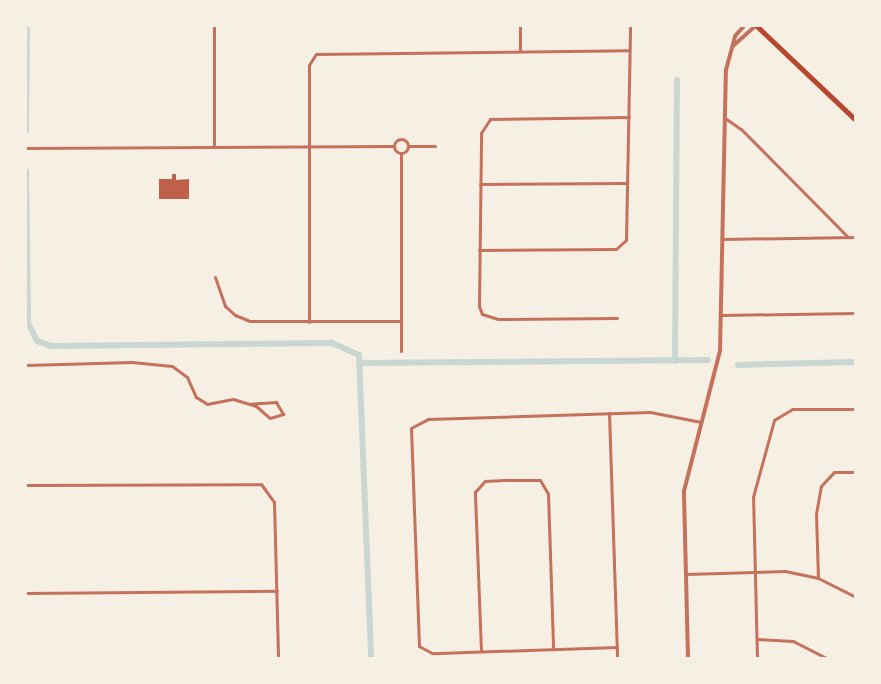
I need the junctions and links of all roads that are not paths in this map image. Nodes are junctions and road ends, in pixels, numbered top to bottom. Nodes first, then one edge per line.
1 (214, 26) edge
2 (520, 26) edge
3 (630, 26) edge
4 (744, 26) edge
5 (756, 26) edge
6 (730, 49) junction
7 (630, 50) junction
8 (520, 51) junction
9 (629, 117) junction
10 (725, 118) junction
11 (855, 120) edge
12 (393, 146) junction
13 (408, 146) junction
14 (435, 146) dead end
15 (214, 147) junction
16 (309, 147) junction
17 (26, 148) edge
18 (401, 153) junction
19 (627, 183) junction
20 (480, 184) junction
21 (848, 237) junction
22 (855, 237) edge
23 (723, 239) junction
24 (479, 250) junction
25 (215, 277) dead end
26 (855, 313) edge
27 (722, 315) junction
28 (617, 318) dead end
29 (401, 321) junction
30 (309, 322) junction
31 (401, 351) dead end
32 (26, 365) edge
33 (250, 404) junction
34 (855, 409) edge
35 (609, 413) junction
36 (701, 422) junction
37 (855, 472) edge
38 (26, 485) edge
39 (754, 572) junction
40 (685, 574) junction
41 (818, 578) junction
42 (277, 591) junction
43 (26, 593) edge
44 (855, 597) edge
45 (757, 639) junction
46 (617, 647) junction
47 (553, 648) junction
48 (481, 651) junction
49 (279, 658) edge
50 (617, 658) edge
51 (688, 658) edge
52 (758, 658) edge
53 (826, 658) edge

1 - 15 street
2 - 8 street
3 - 7 street
4 - 6 street
5 - 6 street
5 - 11 main road
6 - 10 street
7 - 8 street
7 - 9 street
8 - 16 street
9 - 19 street
9 - 20 street
10 - 21 street
10 - 23 street
12 - 13 street
12 - 16 street
12 - 18 street
13 - 14 street
13 - 18 street
15 - 16 street
15 - 17 street
16 - 30 street
18 - 29 street
19 - 20 street
19 - 24 street
20 - 24 street
21 - 22 street
21 - 23 street
23 - 27 street
24 - 28 street
25 - 30 street
26 - 27 street
27 - 36 street
29 - 30 street
29 - 31 street
32 - 33 street
33 - 33 street
34 - 39 street
35 - 36 street
35 - 46 street
35 - 48 street
36 - 40 street
37 - 41 street
38 - 42 street
39 - 40 street
39 - 41 street
39 - 45 street
40 - 51 street
41 - 44 street
42 - 43 street
42 - 49 street
45 - 52 street
45 - 53 street
46 - 47 street
46 - 50 street
47 - 48 street
47 - 48 street

